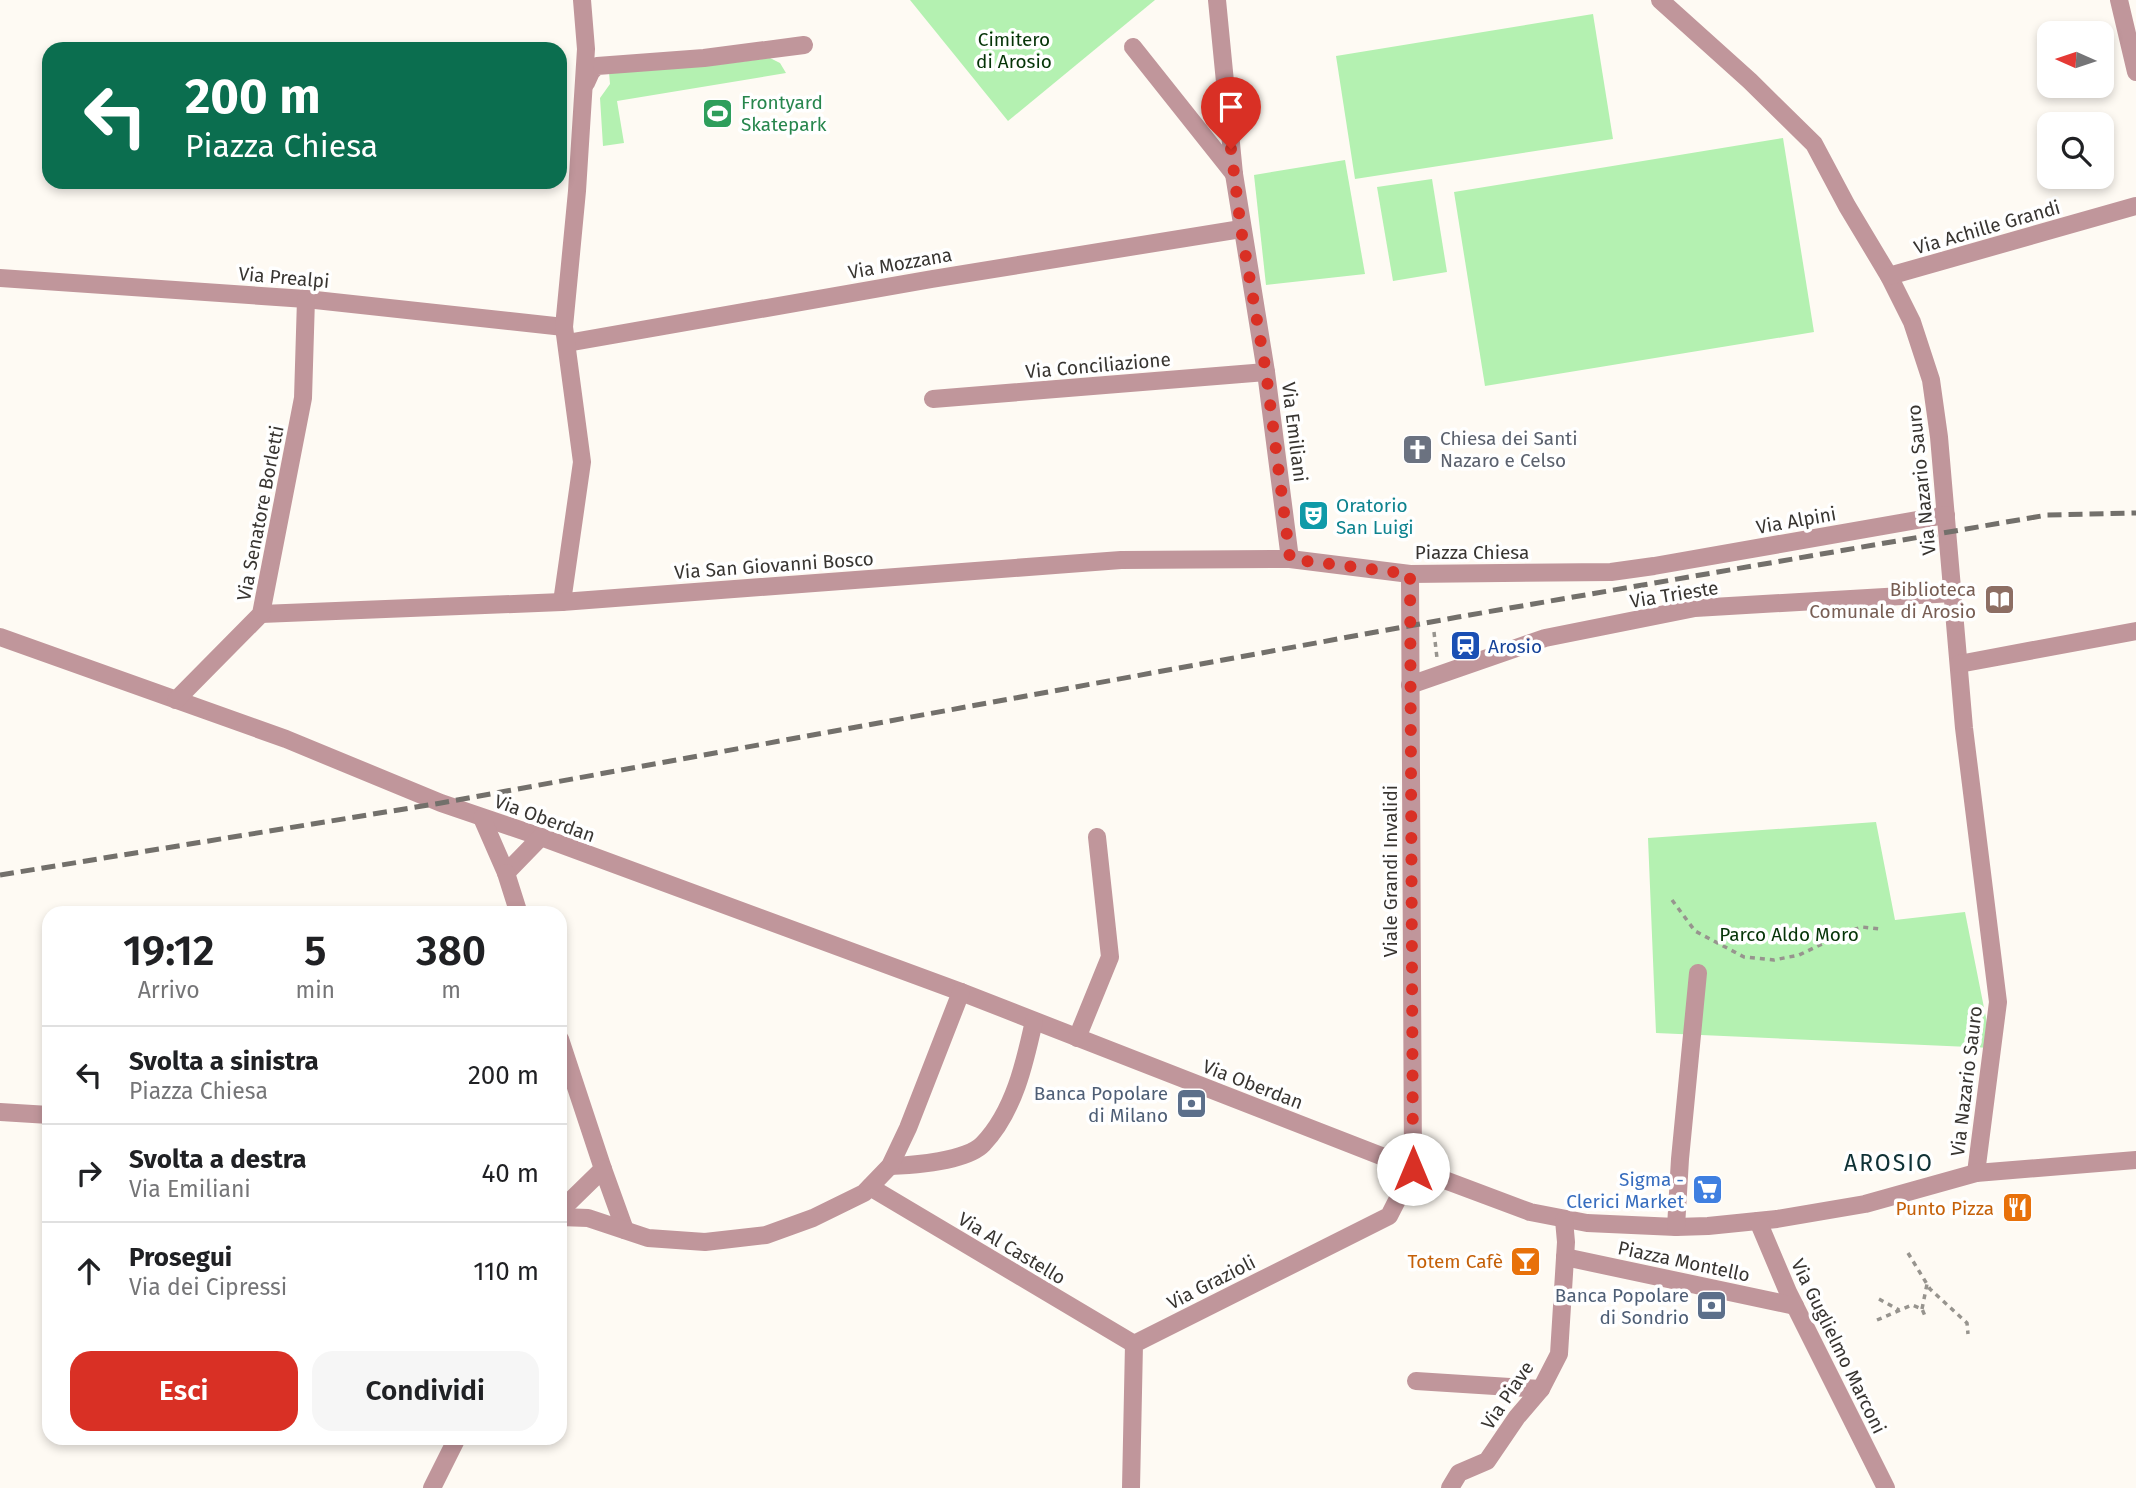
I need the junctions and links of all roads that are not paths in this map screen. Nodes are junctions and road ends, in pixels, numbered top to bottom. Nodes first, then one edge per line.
1 (582, 0) edge
2 (1217, 0) edge
3 (1660, 0) edge
4 (2119, 0) edge
5 (804, 45) dead end
6 (1133, 47) dead end
7 (2136, 72) edge
8 (584, 90) junction
9 (1234, 174) junction
10 (2136, 206) edge
11 (1241, 229) junction
12 (1889, 276) junction
13 (0, 278) edge
14 (306, 299) junction
15 (566, 335) junction
16 (1266, 372) junction
17 (933, 399) dead end
18 (1946, 515) junction
19 (1290, 559) junction
20 (1654, 566) joint
21 (1410, 574) junction
22 (1953, 593) junction
23 (562, 602) junction
24 (261, 614) junction
25 (2136, 631) edge
26 (0, 637) edge
27 (1959, 664) junction
28 (1410, 685) junction
29 (176, 700) junction
30 (482, 817) junction
31 (541, 837) junction
32 (1097, 837) dead end
33 (506, 873) junction
34 (516, 906) edge
35 (1698, 972) dead end
36 (961, 992) junction
37 (1034, 1021) junction
38 (1077, 1038) junction
39 (567, 1060) edge
40 (0, 1112) edge
41 (42, 1115) edge
42 (2136, 1160) edge
43 (890, 1166) junction
44 (603, 1169) junction
45 (1413, 1169) junction
46 (1976, 1174) junction
47 (870, 1187) junction
48 (567, 1204) edge
49 (567, 1217) edge
50 (1564, 1220) junction
51 (1758, 1221) junction
52 (1676, 1227) junction
53 (625, 1230) junction
54 (1564, 1257) junction
55 (1795, 1306) junction
56 (1133, 1344) junction
57 (1416, 1381) dead end
58 (1541, 1389) junction
59 (454, 1445) edge
60 (432, 1488) edge
61 (1131, 1488) edge
62 (1450, 1488) edge
63 (1886, 1488) edge

1 - 8 street
2 - 9 street, Via Emiliani
3 - 12 street, Via Nazario Sauro
4 - 7 street
5 - 8 street
6 - 9 street
8 - 15 street
9 - 11 street, Via Emiliani
10 - 12 street, Via Achille Grandi
11 - 15 street, Via Mozzana
11 - 16 street, Via Emiliani
12 - 18 street, Via Nazario Sauro
13 - 14 street, Via Prealpi
14 - 15 street, Via Prealpi
14 - 24 street, Via Senatore Borletti
15 - 23 street
16 - 17 street, Via Conciliazione
16 - 19 street, Via Emiliani
18 - 20 street, Via Alpini
18 - 22 street, Via Nazario Sauro
19 - 21 street, Piazza Chiesa
19 - 23 street, Via San Giovanni Bosco
20 - 21 street, Piazza Chiesa
21 - 28 street, Viale Grandi Invalidi
22 - 27 street, Via Nazario Sauro
22 - 28 street, Via Trieste
23 - 24 street, Via San Giovanni Bosco
24 - 29 street, Via Senatore Borletti
25 - 27 street
26 - 29 street, Via Oberdan
27 - 46 street, Via Nazario Sauro
28 - 45 street, Viale Grandi Invalidi
29 - 30 street, Via Oberdan
30 - 31 street, Via Oberdan
30 - 33 street
31 - 33 street
31 - 36 street, Via Oberdan
32 - 38 street
33 - 34 street
35 - 52 street
36 - 37 street, Via Oberdan
36 - 43 street
37 - 38 street, Via Oberdan
37 - 43 street
38 - 45 street, Via Oberdan
39 - 44 street
40 - 41 street
42 - 46 street, Piazza Montello
43 - 47 street
44 - 48 street
44 - 53 street
45 - 50 street, Piazza Montello
45 - 56 street, Via Grazioli
46 - 51 street, Piazza Montello
47 - 53 street
47 - 56 street, Via Al Castello
49 - 53 street
50 - 52 street, Piazza Montello
50 - 54 street, Via Piave
51 - 52 street, Piazza Montello
51 - 55 street, Via Guglielmo Marconi
54 - 55 street, Piazza Montello
54 - 58 street, Via Piave
55 - 63 street, Via Guglielmo Marconi
56 - 61 street
57 - 58 street
58 - 62 street, Via Piave
59 - 60 street

